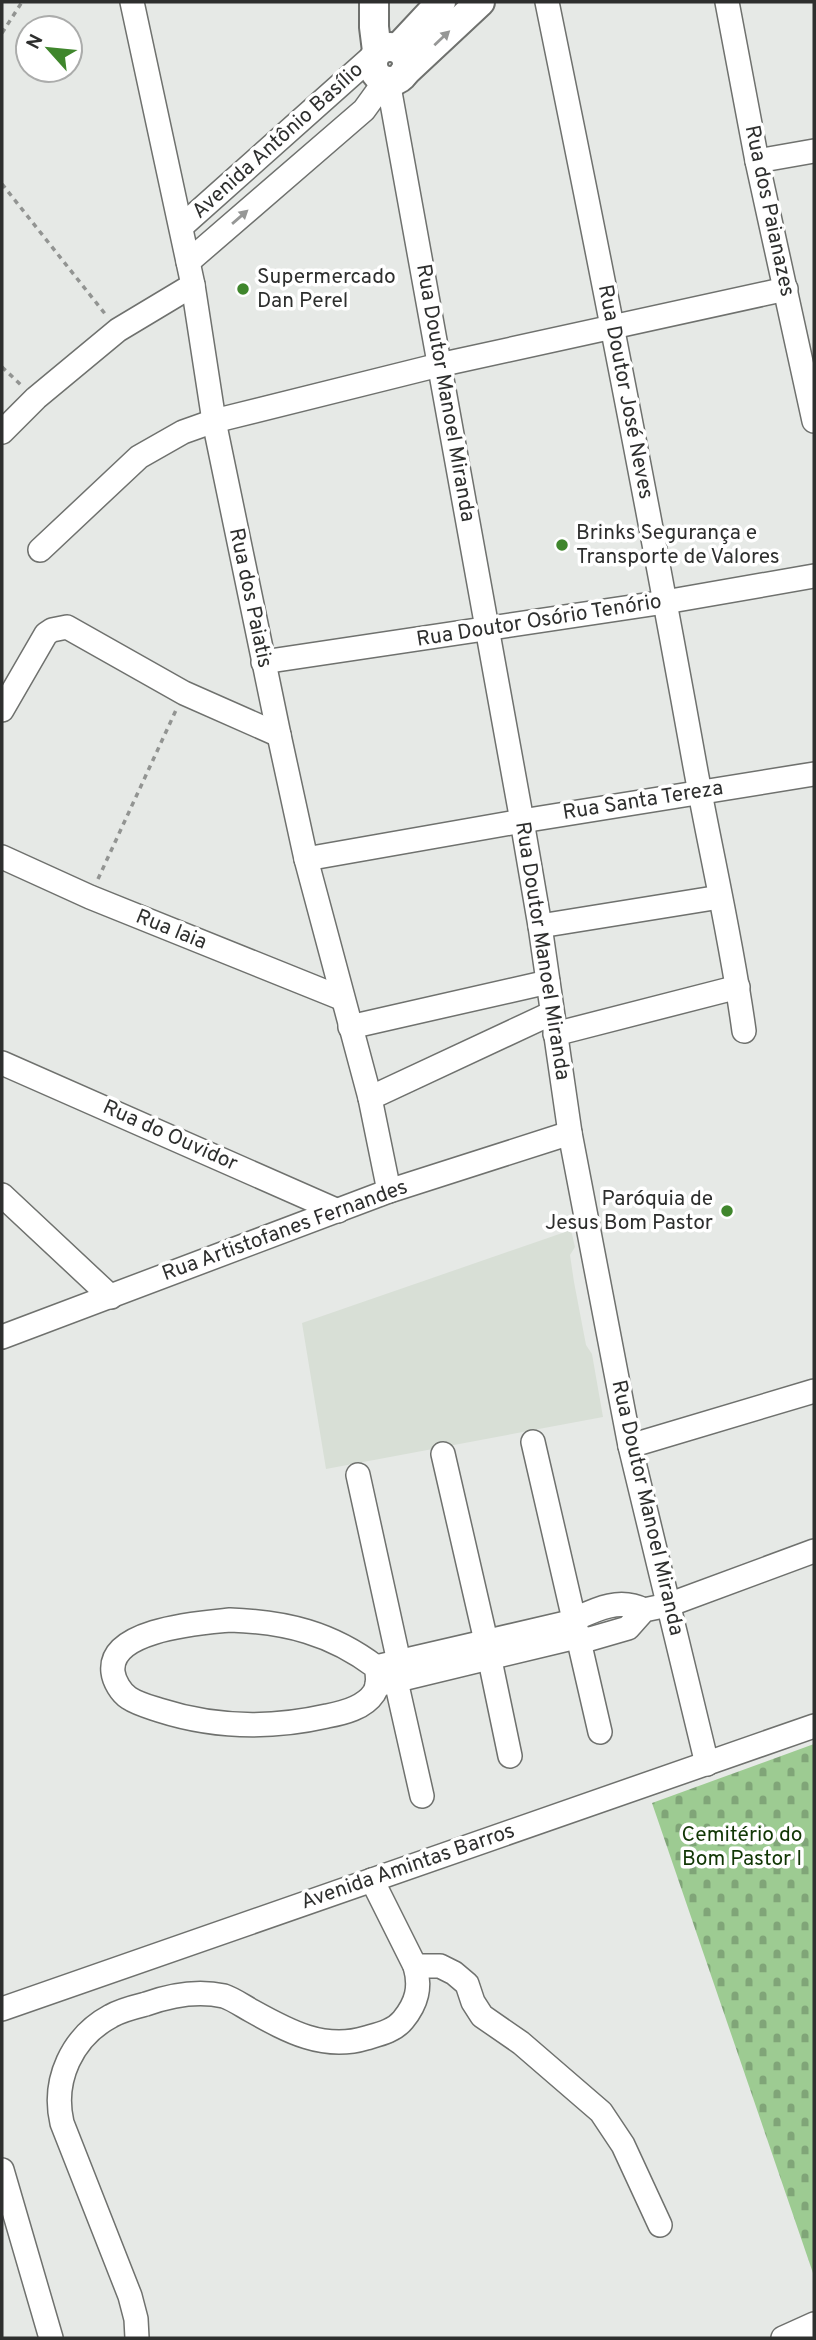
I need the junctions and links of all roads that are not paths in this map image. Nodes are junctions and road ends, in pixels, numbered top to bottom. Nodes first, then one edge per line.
1 (132, 2) edge
2 (377, 2) edge
3 (441, 2) edge
4 (480, 2) edge
5 (547, 2) edge
6 (727, 2) edge
7 (390, 64) junction
8 (814, 151) edge
9 (757, 161) junction
10 (181, 227) junction
11 (188, 262) junction
12 (193, 285) junction
13 (786, 289) junction
14 (614, 328) junction
15 (439, 365) junction
16 (214, 421) junction
17 (814, 421) edge
18 (2, 432) edge
19 (40, 550) dead end
20 (814, 576) edge
21 (665, 602) junction
22 (488, 628) junction
23 (264, 662) junction
24 (2, 710) edge
25 (278, 735) junction
26 (814, 774) edge
27 (699, 791) junction
28 (522, 821) junction
29 (2, 857) edge
30 (306, 859) junction
31 (720, 897) junction
32 (540, 926) junction
33 (548, 982) junction
34 (738, 987) junction
35 (341, 998) junction
36 (553, 1023) junction
37 (350, 1027) junction
38 (744, 1031) dead end
39 (4, 1069) edge
40 (370, 1098) junction
41 (570, 1133) junction
42 (389, 1191) junction
43 (2, 1195) edge
44 (338, 1211) junction
45 (111, 1297) junction
46 (2, 1337) edge
47 (814, 1391) edge
48 (533, 1442) dead end
49 (630, 1446) junction
50 (443, 1454) dead end
51 (358, 1475) dead end
52 (814, 1551) edge
53 (668, 1605) junction
54 (644, 1610) junction
55 (576, 1629) junction
56 (488, 1650) junction
57 (387, 1674) junction
58 (814, 1726) edge
59 (600, 1732) dead end
60 (510, 1756) dead end
61 (707, 1764) junction
62 (422, 1796) dead end
63 (372, 1880) junction
64 (415, 1966) junction
65 (2, 2009) edge
66 (2, 2170) edge
67 (660, 2225) dead end
68 (814, 2324) edge
69 (51, 2338) edge
70 (137, 2338) edge
71 (783, 2338) edge

1 - 10 street, Rua dos Paiatis
2 - 7 main road, Rua Doutor Manoel Miranda
3 - 7 main road, Avenida Antônio Basílio
7 -> 4 main road, Avenida Antônio Basílio
5 - 14 street, Rua Doutor José Neves
6 - 9 street, Rua dos Paianazes
7 - 10 street, Avenida Antônio Basílio
11 -> 7 street, Avenida Antônio Basílio
7 - 15 street, Rua Doutor Manoel Miranda
8 - 9 street
9 - 13 street, Rua dos Paianazes
10 - 11 street, Rua dos Paiatis
11 - 12 street, Rua dos Paiatis
12 - 16 street, Rua dos Paiatis
12 - 18 street
13 - 14 street
13 - 17 street, Rua dos Paianazes
14 - 15 street
14 - 21 street, Rua Doutor José Neves
15 - 16 street
15 - 22 street, Rua Doutor Manoel Miranda
16 - 19 street
16 - 23 street, Rua dos Paiatis
20 - 21 street, Rua Doutor Osório Tenório
21 - 22 street, Rua Doutor Osório Tenório
21 - 27 street, Rua Doutor José Neves
22 - 23 street, Rua Doutor Osório Tenório
22 - 28 street, Rua Doutor Manoel Miranda
23 - 25 street, Rua dos Paiatis
24 - 25 street
25 - 30 street, Rua dos Paiatis
26 - 27 street, Rua Santa Tereza
27 - 28 street, Rua Santa Tereza
27 - 31 street, Rua Doutor José Neves
28 - 30 street, Rua Santa Tereza
28 - 32 street, Rua Doutor Manoel Miranda
29 - 35 street, Rua Iaia
30 - 35 street, Rua dos Paiatis
31 - 32 street
31 - 34 street, Rua Doutor José Neves
32 - 33 street, Rua Doutor Manoel Miranda
33 - 36 street, Rua Doutor Manoel Miranda
33 - 37 street
34 - 36 street
34 - 38 street, Rua Doutor José Neves
35 - 37 street, Rua dos Paiatis
36 - 40 street
36 - 41 street, Rua Doutor Manoel Miranda
37 - 40 street, Rua dos Paiatis
39 - 44 street, Rua do Ouvidor
40 - 42 street, Rua dos Paiatis
41 - 42 street, Rua Artistofanes Fernandes
41 - 49 street, Rua Doutor Manoel Miranda
42 - 44 street, Rua Artistofanes Fernandes
43 - 45 street
44 - 45 street, Rua Artistofanes Fernandes
45 - 46 street, Rua Artistofanes Fernandes
47 - 49 street
48 - 55 street
49 - 53 street, Rua Doutor Manoel Miranda
50 - 56 street
51 - 57 street
52 - 53 street
53 - 54 street
53 - 61 street, Rua Doutor Manoel Miranda
54 - 55 street
54 - 55 street
55 - 56 street
55 - 59 street
56 - 57 street
56 - 60 street
57 - 57 street
57 - 62 street
58 - 61 street, Avenida Amintas Barros
61 - 63 street, Avenida Amintas Barros
63 - 64 street
63 - 65 street, Avenida Amintas Barros
64 - 67 street
64 - 70 street
66 - 69 street
68 - 71 street

